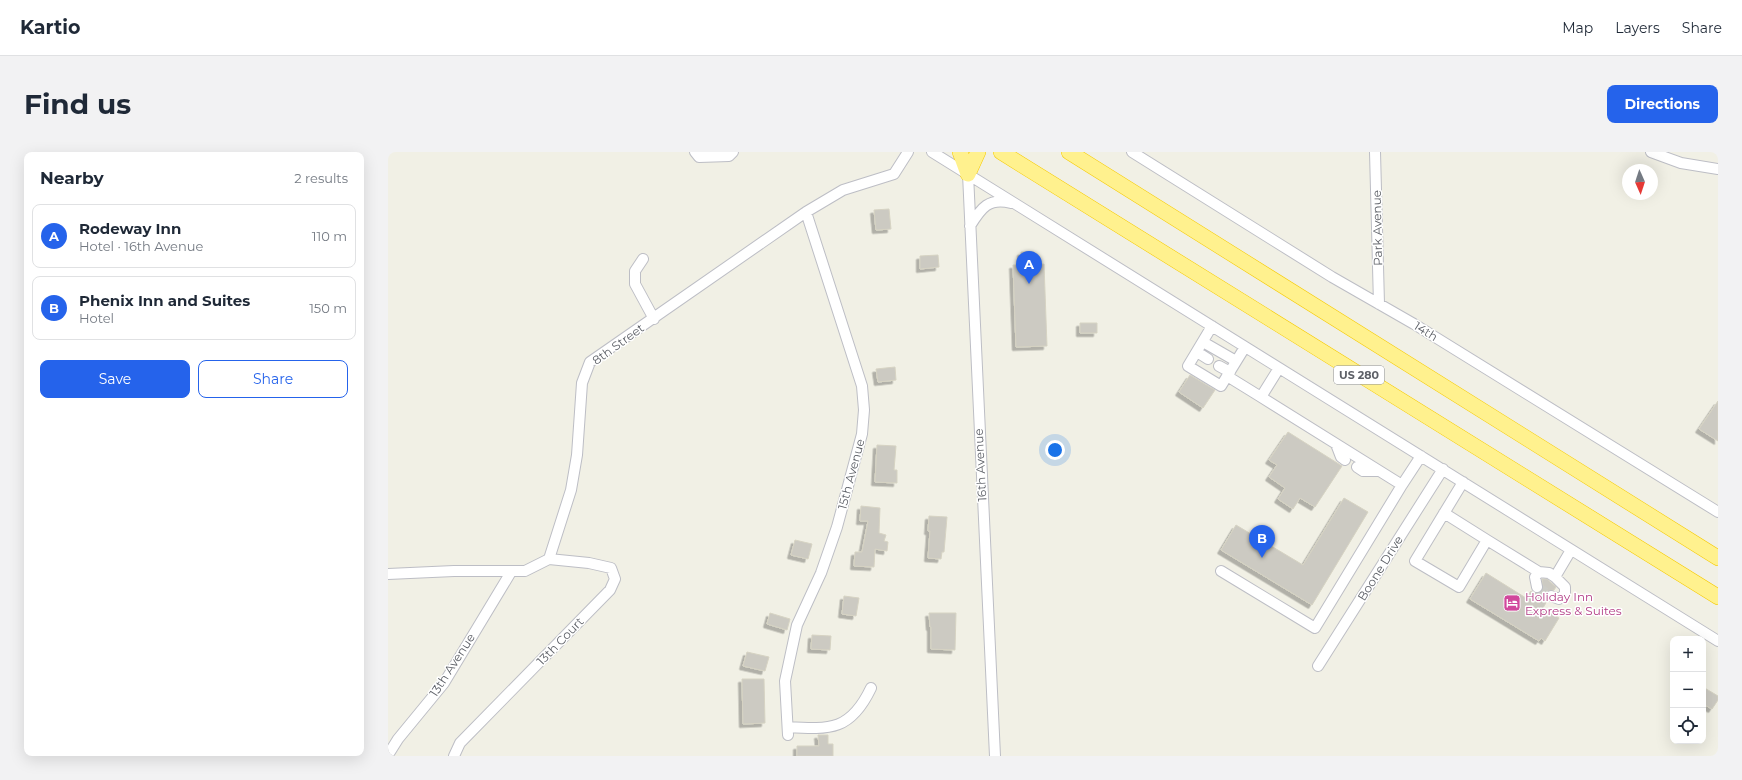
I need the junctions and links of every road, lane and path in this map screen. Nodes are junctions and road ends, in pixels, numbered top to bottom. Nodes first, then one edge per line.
1 (695, 152) edge
2 (733, 152) edge
3 (908, 152) edge
4 (932, 152) edge
5 (960, 152) edge
6 (978, 152) edge
7 (1001, 152) edge
8 (1069, 152) edge
9 (1132, 152) edge
10 (1375, 152) edge
11 (1651, 152) edge
12 (1718, 169) edge
13 (968, 174) junction
14 (1017, 205) junction
15 (806, 212) junction
16 (970, 226) junction
17 (643, 259) dead end
18 (1379, 304) junction
19 (654, 318) junction
20 (1212, 326) junction
21 (1203, 342) junction
22 (1245, 347) junction
23 (1197, 352) junction
24 (1208, 359) dead end
25 (1236, 361) junction
26 (1219, 366) dead end
27 (1279, 368) junction
28 (1228, 374) junction
29 (1261, 398) junction
30 (1336, 444) junction
31 (1421, 456) junction
32 (1345, 460) dead end
33 (1358, 467) dead end
34 (1442, 470) junction
35 (1380, 471) junction
36 (1463, 482) junction
37 (1402, 485) junction
38 (1718, 512) edge
39 (1444, 513) junction
40 (1487, 540) junction
41 (1571, 550) junction
42 (1718, 558) edge
43 (549, 560) junction
44 (1221, 571) dead end
45 (511, 572) junction
46 (1539, 572) junction
47 (388, 574) edge
48 (1556, 577) junction
49 (1537, 587) dead end
50 (1551, 596) dead end
51 (1718, 597) edge
52 (1718, 641) edge
53 (1318, 666) dead end
54 (871, 688) dead end
55 (388, 754) edge
56 (454, 756) edge
57 (995, 756) edge

1 - 2 street
3 - 15 street, 8th Street
4 - 13 street
5 - 13 highway
6 - 13 highway
7 - 51 highway, US 280
8 - 42 highway, US 280
9 - 18 street, 14th
10 - 18 street, Park Avenue
11 - 12 street
13 - 14 street
13 - 16 street, 16th Avenue
14 - 16 street
14 - 20 street
15 - 19 street, 8th Street
15 - 54 street, 15th Avenue
16 - 57 street, 16th Avenue
17 - 19 street
18 - 38 street, 14th
19 - 43 street, 8th Street
20 - 21 street
20 - 22 street
21 - 23 street
21 - 25 street
22 - 25 street
22 - 27 street
23 - 24 street
23 - 28 street
25 - 28 street
26 - 28 street
27 - 29 street
27 - 31 street
28 - 29 street
29 - 30 street
30 - 32 street
30 - 35 street
31 - 34 street
31 - 37 street
33 - 35 street
34 - 36 street
34 - 53 street, Boone Drive
35 - 37 street
36 - 39 street
36 - 41 street
37 - 44 street
39 - 40 street
39 - 40 street
40 - 46 street
41 - 48 street
41 - 52 street
43 - 45 street
43 - 56 street, 13th Court
45 - 47 street
45 - 55 street, 13th Avenue
46 - 48 street
46 - 49 street
48 - 50 street

